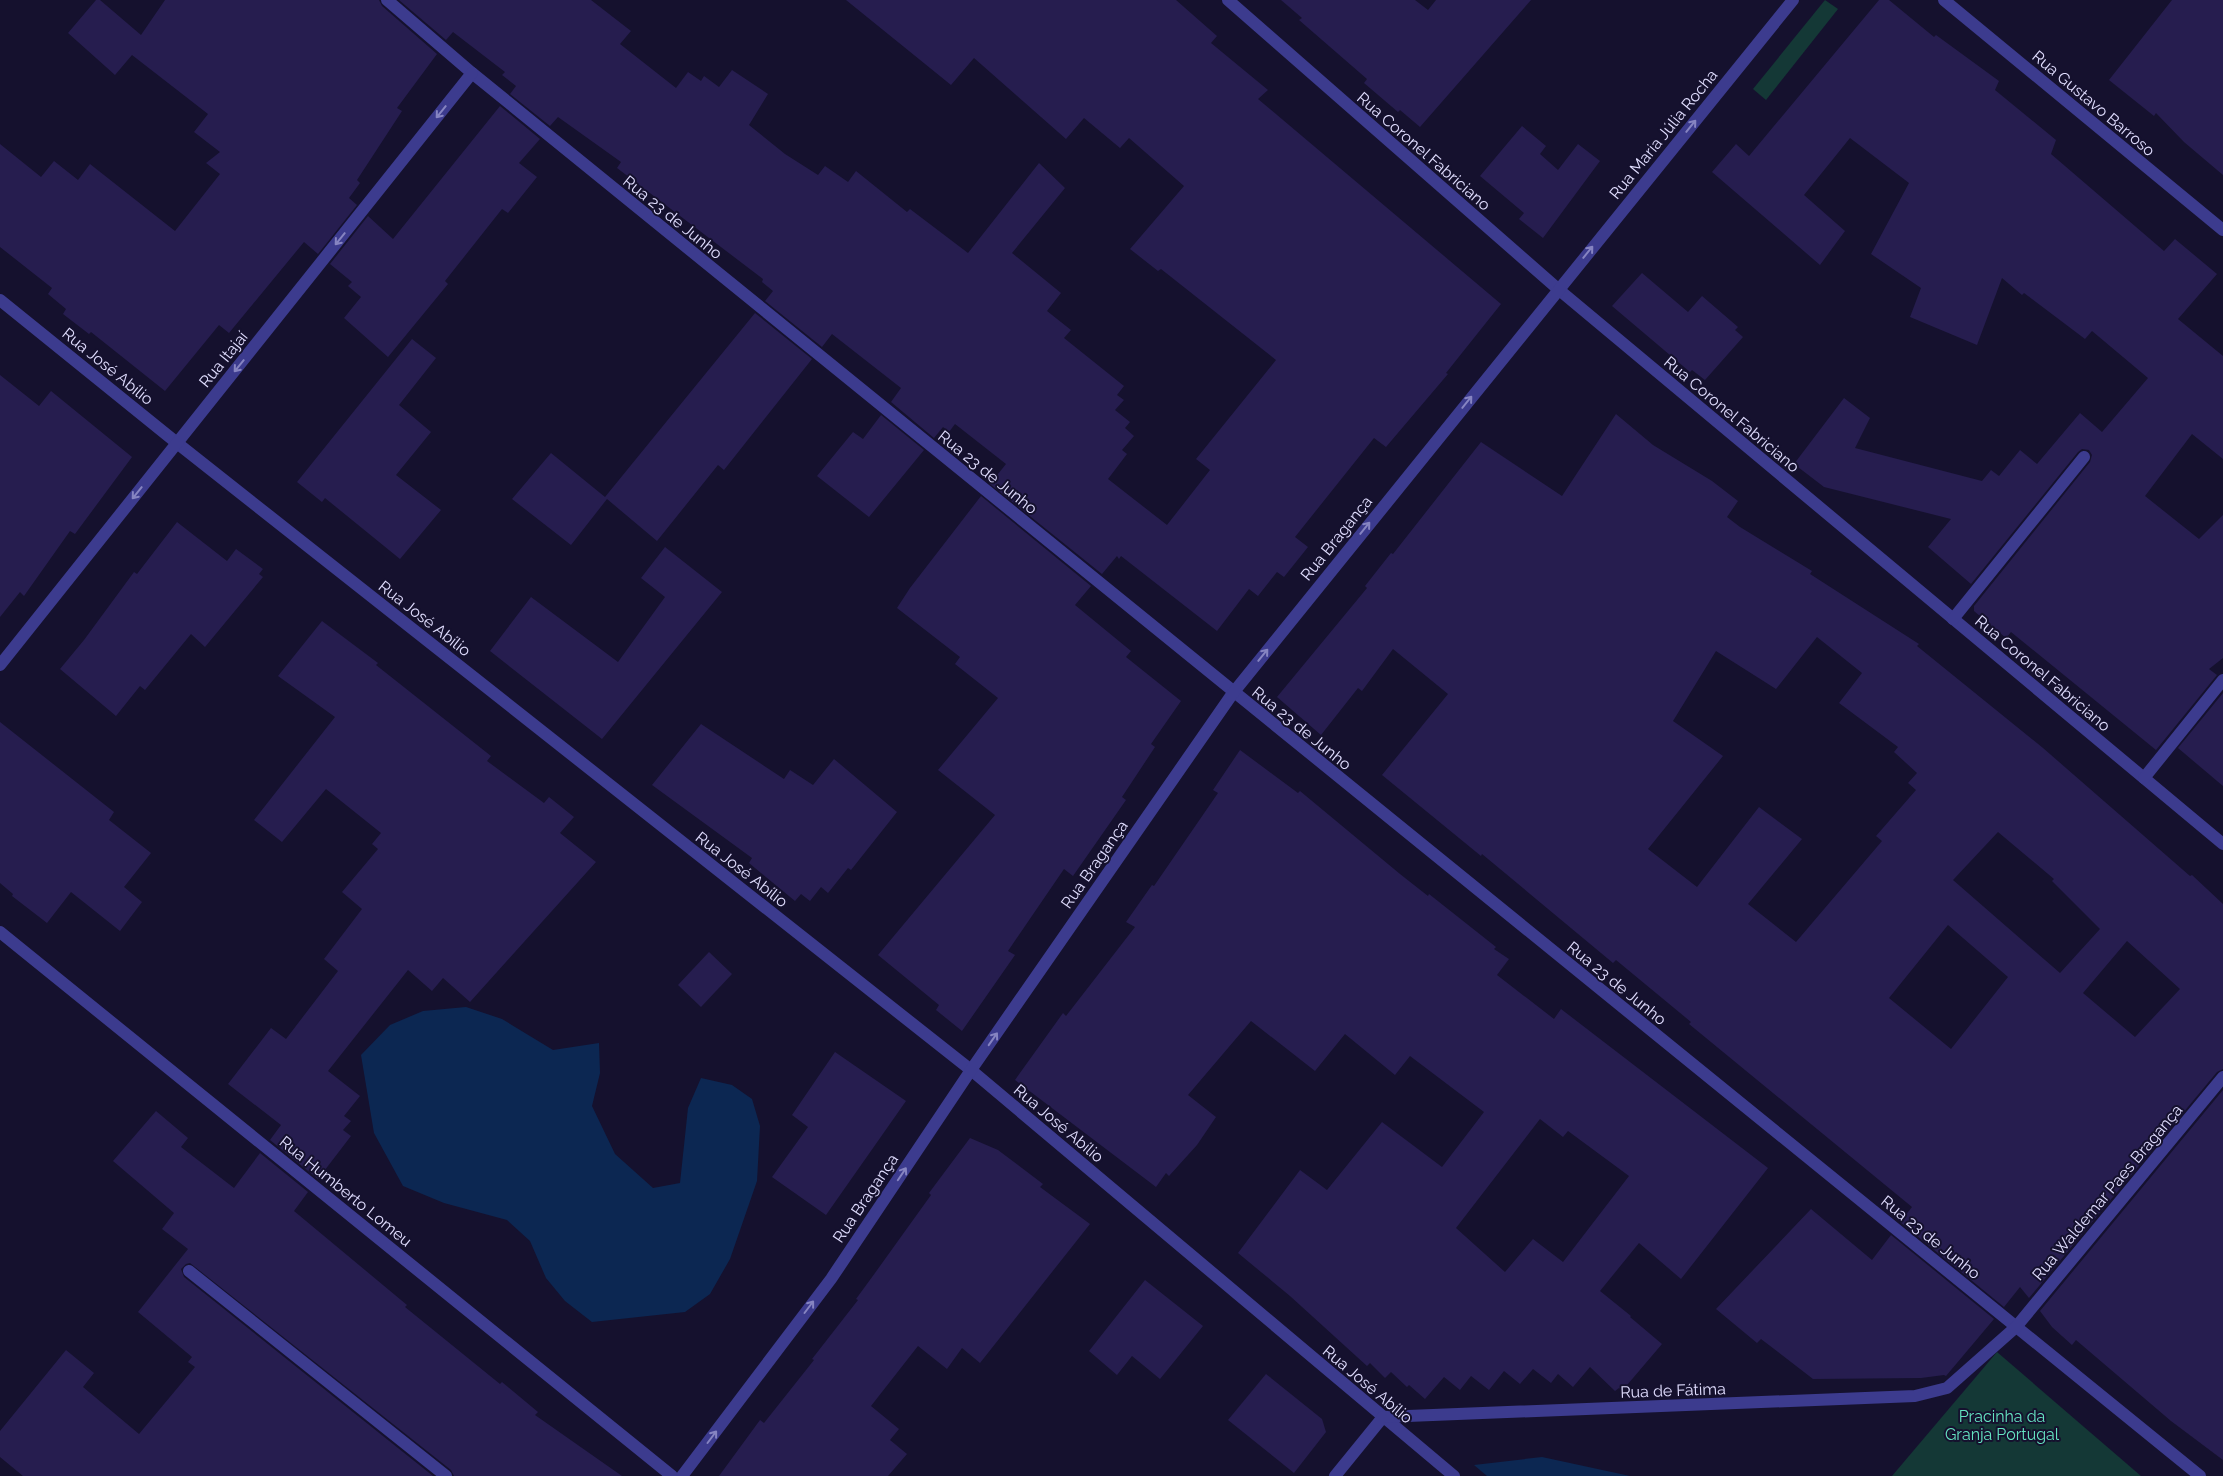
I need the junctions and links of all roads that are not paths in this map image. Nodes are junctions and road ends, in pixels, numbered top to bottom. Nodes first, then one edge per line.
1 (387, 0) edge
2 (1228, 0) edge
3 (1793, 0) edge
4 (1944, 0) edge
5 (472, 74) junction
6 (2223, 230) edge
7 (1558, 290) junction
8 (0, 300) edge
9 (177, 443) junction
10 (2084, 457) dead end
11 (1953, 619) junction
12 (0, 664) edge
13 (2223, 680) edge
14 (1233, 693) junction
15 (2144, 778) junction
16 (2223, 844) edge
17 (0, 932) edge
18 (971, 1070) junction
19 (2223, 1077) edge
20 (189, 1271) dead end
21 (2016, 1327) junction
22 (1383, 1418) junction
23 (446, 1476) edge
24 (672, 1476) edge
25 (682, 1476) edge
26 (1335, 1476) edge
27 (1454, 1476) edge
28 (2200, 1476) edge

1 - 5 street, Rua 23 de Junho
2 - 7 street, Rua Coronel Fabriciano
7 -> 3 street, Rua Maria Júlia Rocha
4 - 6 street, Rua Gustavo Barroso
5 -> 9 street, Rua Itajaí
5 - 14 street, Rua 23 de Junho
7 - 11 street, Rua Coronel Fabriciano
14 -> 7 street, Rua Bragança
8 - 9 street, Rua José Abílio
9 -> 12 street, Rua Itajaí
9 - 18 street, Rua José Abílio
10 - 11 street
11 - 15 street, Rua Coronel Fabriciano
13 - 15 street
18 -> 14 street, Rua Bragança
14 - 21 street, Rua 23 de Junho
15 - 16 street, Rua Coronel Fabriciano
17 - 24 street, Rua Humberto Lomeu
18 - 22 street, Rua José Abílio
25 -> 18 street, Rua Bragança
19 - 21 street, Rua Waldemar Paes Bragança
20 - 23 street
21 - 22 street, Rua de Fátima
21 - 28 street, Rua 23 de Junho
22 - 26 street
22 - 27 street, Rua José Abílio

